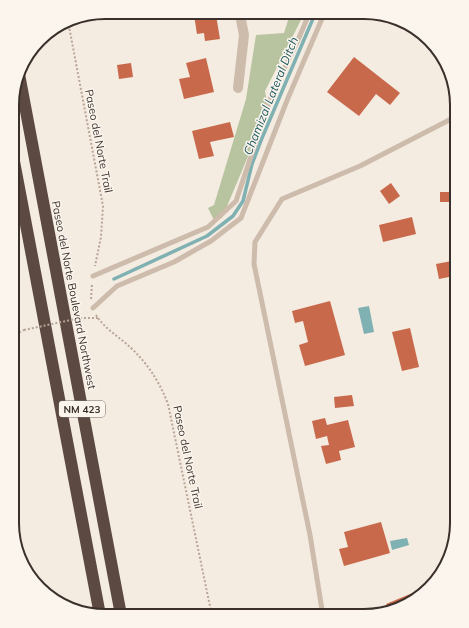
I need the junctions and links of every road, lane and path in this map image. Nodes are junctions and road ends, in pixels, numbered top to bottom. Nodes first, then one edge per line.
1 (241, 19) edge
2 (307, 19) edge
3 (322, 19) edge
4 (69, 27) edge
5 (21, 87) edge
6 (238, 88) dead end
7 (450, 120) edge
8 (19, 188) edge
9 (93, 276) junction
10 (93, 308) junction
11 (98, 318) junction
12 (19, 332) edge
13 (99, 608) edge
14 (120, 609) edge
15 (211, 609) edge
16 (322, 609) edge

1 - 6 street
2 - 9 lane
3 - 10 lane
4 - 9 path, Paseo del Norte Trail
5 - 14 highway, Paseo del Norte Boulevard Northwest / NM 423
7 - 16 lane
8 - 13 highway, NM 423
9 - 10 path, Paseo del Norte Trail
10 - 11 path, Paseo del Norte Trail
11 - 12 path, bridge
11 - 15 path, Paseo del Norte Trail

